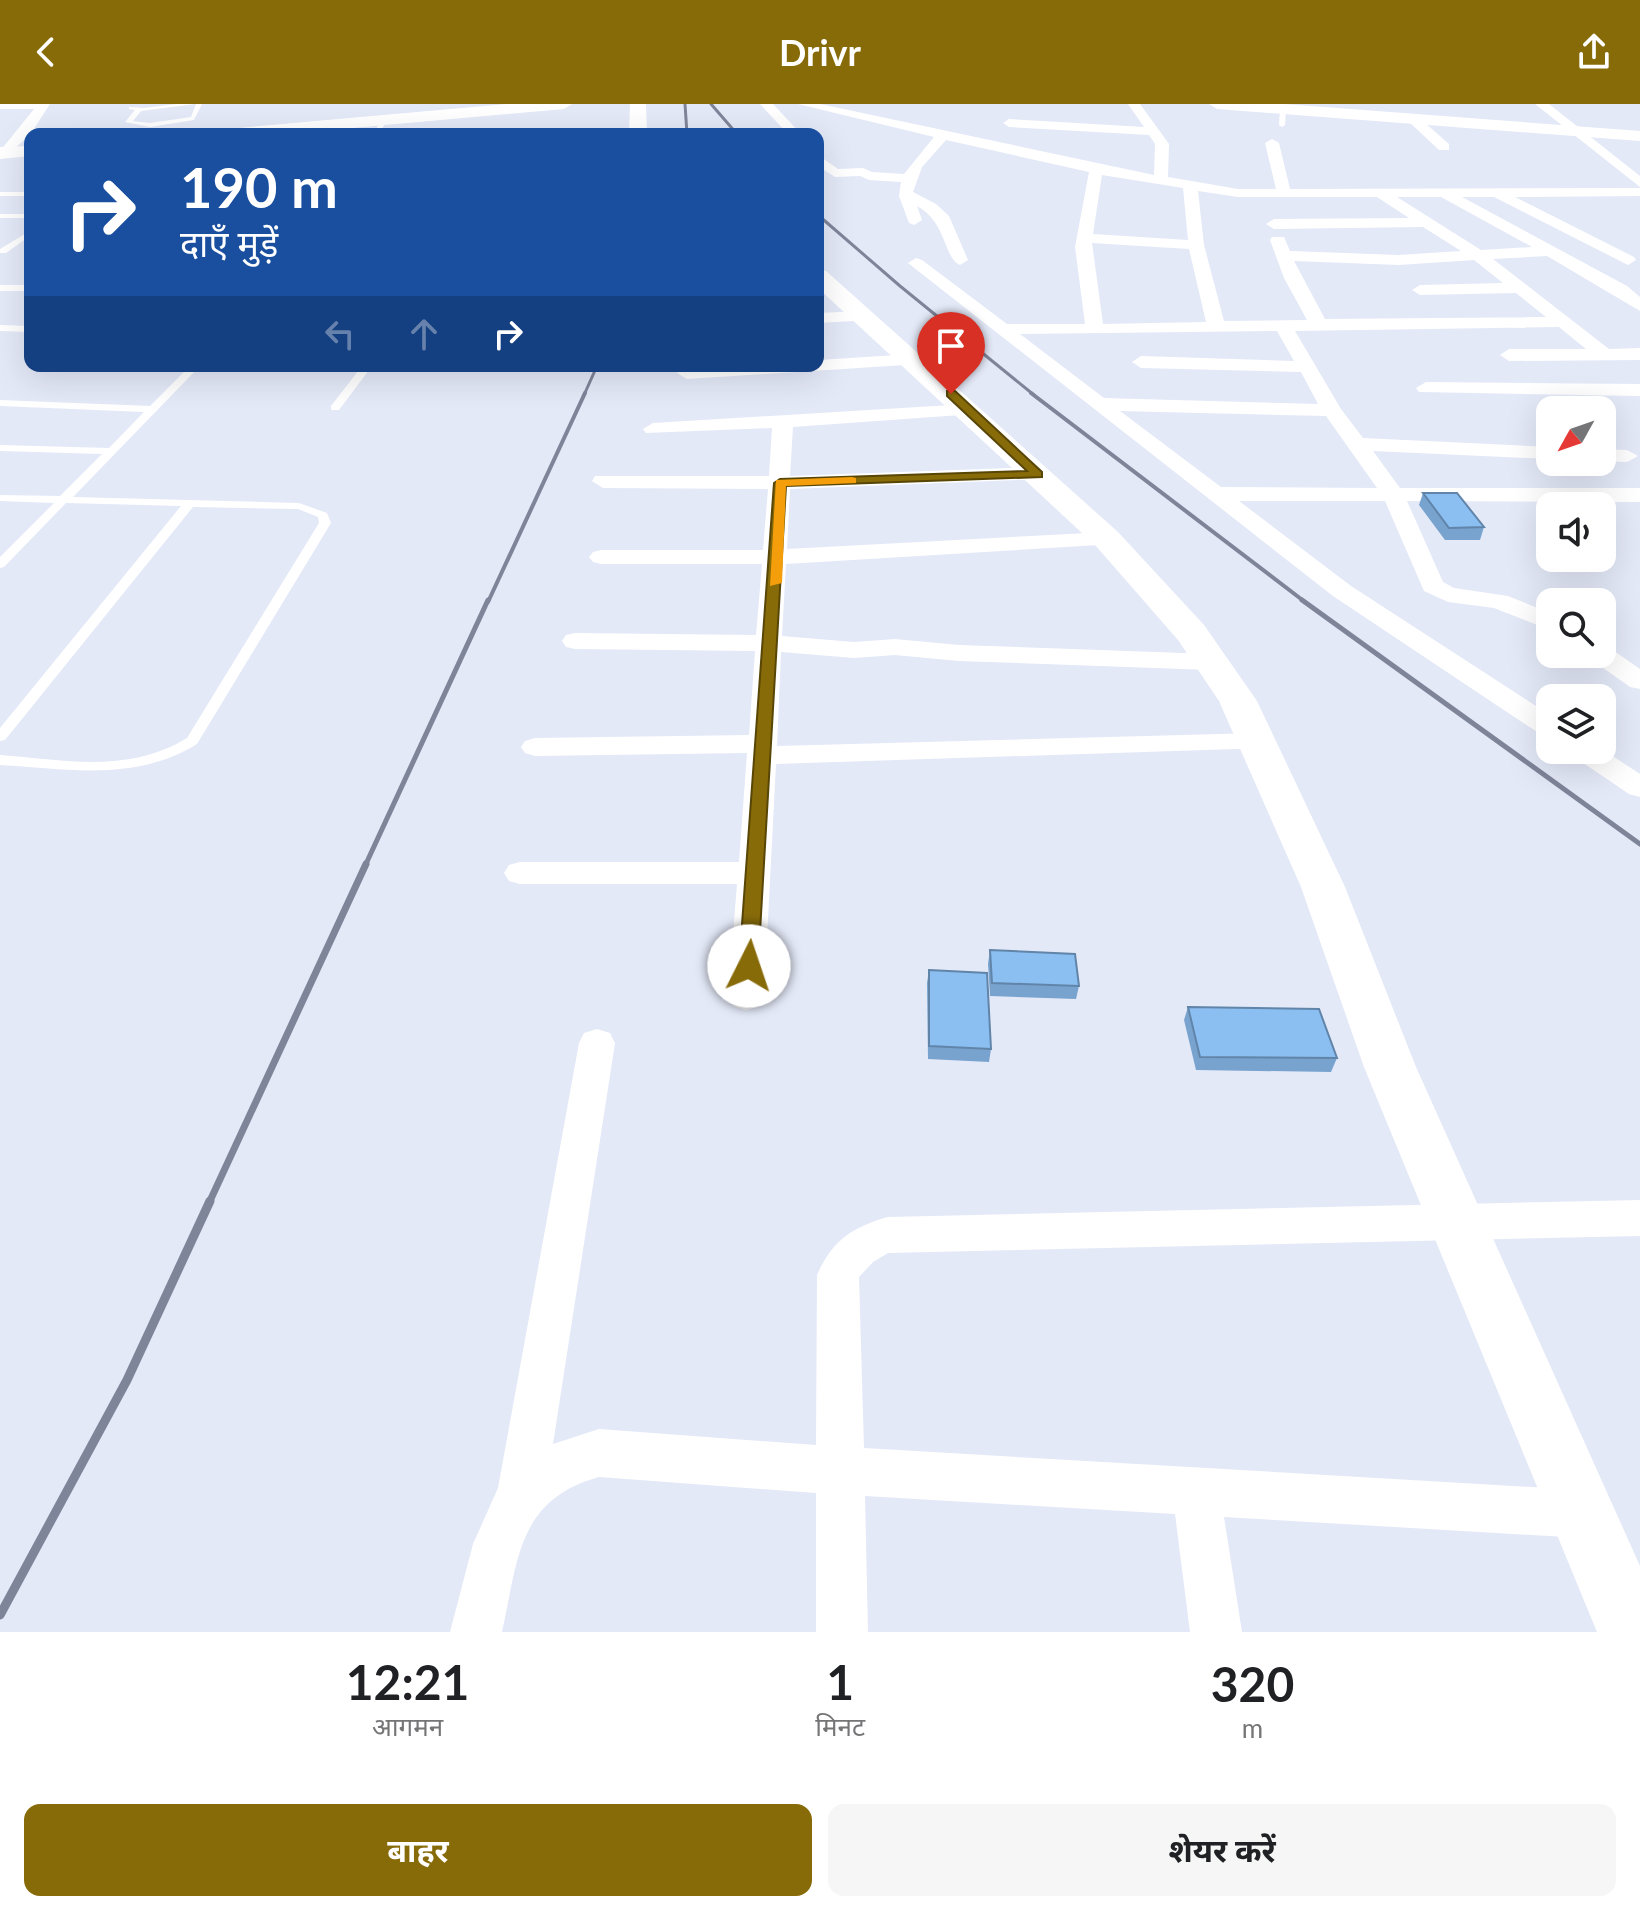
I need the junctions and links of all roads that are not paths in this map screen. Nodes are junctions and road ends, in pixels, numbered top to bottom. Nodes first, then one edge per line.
1 (189, 104) edge
2 (199, 104) edge
3 (556, 104) edge
4 (564, 104) edge
5 (638, 104) edge
6 (766, 104) edge
7 (804, 104) edge
8 (1134, 104) edge
9 (1217, 104) edge
10 (1541, 104) edge
11 (0, 105) edge
12 (44, 105) edge
13 (136, 107) edge
14 (1280, 111) edge
15 (1400, 113) edge
16 (1009, 123) dead end
17 (380, 127) edge
18 (358, 128) edge
19 (638, 128) edge
20 (789, 128) edge
21 (1571, 129) junction
22 (1153, 131) junction
23 (944, 134) junction
24 (1640, 136) edge
25 (1272, 143) dead end
26 (1444, 147) dead end
27 (24, 152) edge
28 (2, 154) edge
29 (824, 165) edge
30 (1096, 169) junction
31 (910, 178) junction
32 (1161, 181) junction
33 (1640, 183) edge
34 (1190, 185) junction
35 (1440, 191) junction
36 (1494, 191) junction
37 (1379, 192) junction
38 (1640, 192) edge
39 (0, 194) edge
40 (24, 194) edge
41 (1275, 194) junction
42 (907, 196) junction
43 (0, 216) edge
44 (24, 216) edge
45 (914, 220) dead end
46 (1426, 222) junction
47 (1274, 224) junction
48 (24, 237) edge
49 (1085, 238) junction
50 (1196, 245) junction
51 (1, 251) edge
52 (16, 251) dead end
53 (1550, 251) junction
54 (1283, 256) junction
55 (1479, 256) junction
56 (960, 260) dead end
57 (1628, 260) dead end
58 (916, 263) dead end
59 (824, 281) edge
60 (0, 288) edge
61 (24, 288) edge
62 (1520, 288) junction
63 (1420, 290) dead end
64 (1621, 290) junction
65 (1640, 290) edge
66 (1640, 306) edge
67 (863, 316) junction
68 (824, 318) edge
69 (1562, 322) junction
70 (1318, 323) junction
71 (1282, 324) junction
72 (1216, 326) junction
73 (0, 328) edge
74 (1095, 328) junction
75 (24, 329) edge
76 (1128, 329) junction
77 (1003, 330) junction
78 (1604, 354) junction
79 (1640, 354) edge
80 (1509, 355) dead end
81 (913, 360) junction
82 (824, 366) edge
83 (1307, 367) junction
84 (189, 372) edge
85 (362, 372) edge
86 (705, 372) edge
87 (687, 373) dead end
88 (1149, 383) junction
89 (1426, 388) dead end
90 (1640, 390) edge
91 (0, 403) edge
92 (1099, 404) junction
93 (335, 408) dead end
94 (153, 409) junction
95 (968, 410) junction
96 (1332, 410) junction
97 (783, 421) junction
98 (653, 429) dead end
99 (1357, 444) junction
100 (0, 448) edge
101 (112, 451) junction
102 (1536, 452) edge
103 (1616, 456) edge
104 (1627, 456) dead end
105 (1038, 474) junction
106 (603, 481) dead end
107 (780, 483) junction
108 (1216, 494) junction
109 (1393, 494) junction
110 (1640, 495) edge
111 (0, 498) edge
112 (66, 500) junction
113 (190, 503) junction
114 (1107, 539) junction
115 (601, 557) dead end
116 (776, 557) junction
117 (0, 564) edge
118 (1536, 616) edge
119 (575, 641) dead end
120 (771, 643) junction
121 (1211, 662) junction
122 (1616, 664) edge
123 (1640, 681) edge
124 (1536, 719) edge
125 (0, 737) edge
126 (1256, 742) junction
127 (535, 747) dead end
128 (764, 750) junction
129 (0, 760) edge
130 (1605, 764) edge
131 (1640, 787) edge
132 (520, 873) dead end
133 (755, 873) junction
134 (746, 997) dead end
135 (597, 1043) dead end
136 (1640, 1218) edge
137 (1457, 1223) junction
138 (841, 1471) junction
139 (522, 1491) junction
140 (1196, 1492) junction
141 (1583, 1514) junction
142 (476, 1632) edge
143 (842, 1632) edge
144 (1216, 1632) edge
145 (1633, 1632) edge

1 - 13 lane
2 - 13 lane
3 - 4 street
3 - 17 street
5 - 19 street
6 - 20 street
7 - 23 street
8 - 22 street
9 - 14 street
10 - 21 street
11 - 12 street
12 - 28 street
14 - 15 street
15 - 21 street
15 - 26 street
16 - 22 street
17 - 18 street
21 - 24 street
21 - 33 street
22 - 32 street
23 - 30 street
23 - 31 street
25 - 41 street
27 - 28 street
29 - 31 street
30 - 32 street
30 - 49 street
31 - 42 street
32 - 34 street
34 - 41 street
34 - 50 street
35 - 36 street
35 - 37 street
35 - 53 street
36 - 38 street
36 - 57 street
37 - 41 street
37 - 46 street
39 - 40 lane
41 - 47 street
42 - 45 street
42 - 56 street
43 - 44 lane
46 - 47 street
46 - 55 street
47 - 54 street
48 - 51 lane
49 - 50 street
49 - 74 street
50 - 72 street
51 - 52 lane
53 - 55 street
53 - 64 street
54 - 55 street
54 - 70 street
55 - 62 street
58 - 77 street
59 - 67 street
60 - 61 lane
62 - 63 street
62 - 69 street
64 - 65 street
64 - 66 street
67 - 68 street
67 - 81 street
69 - 70 street
69 - 78 street
70 - 71 street
71 - 72 street
71 - 83 street
72 - 76 street
73 - 75 lane
74 - 76 street
74 - 77 street
76 - 88 street
77 - 92 street
78 - 79 street
78 - 80 street
81 - 82 street
81 - 95 street
83 - 88 street
83 - 96 street
84 - 94 lane
85 - 93 lane
86 - 87 street
88 - 92 street
88 - 96 street
89 - 90 street
91 - 94 lane
92 - 108 street
94 - 101 lane
95 - 97 street
95 - 105 street
96 - 99 street
97 - 98 street
97 - 107 street
99 - 102 street
99 - 109 street
100 - 101 lane
101 - 112 lane
103 - 104 street
105 - 107 street
105 - 114 street
106 - 107 street
107 - 116 street
108 - 109 street
108 - 124 street
109 - 110 street
109 - 118 street
111 - 112 lane
112 - 113 lane
112 - 117 lane
113 - 125 lane
113 - 129 lane
114 - 116 street
114 - 121 street
115 - 116 street
116 - 120 street
119 - 120 street
120 - 121 street
120 - 128 street
121 - 126 street
122 - 123 street
126 - 128 street
126 - 137 street
127 - 128 street
128 - 133 street
130 - 131 street
132 - 133 street
133 - 134 street
135 - 139 street
136 - 137 street
137 - 138 street
137 - 141 street
138 - 139 street
138 - 140 street
138 - 143 street
139 - 142 street
140 - 141 street
140 - 144 street
141 - 145 street

